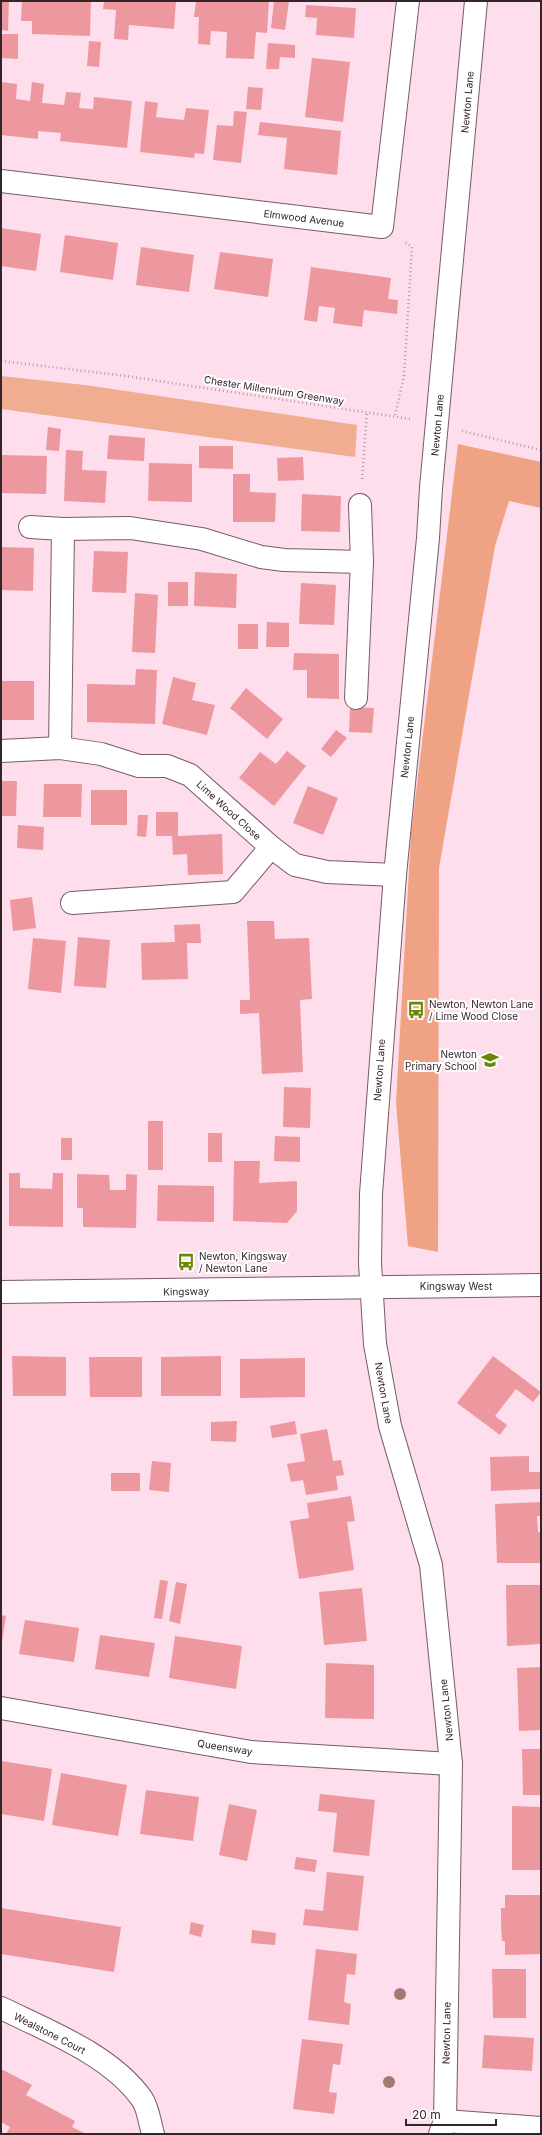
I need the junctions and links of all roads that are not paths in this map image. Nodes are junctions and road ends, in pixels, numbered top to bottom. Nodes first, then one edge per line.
1 (408, 1) edge
2 (476, 1) edge
3 (1, 181) edge
4 (360, 505) road end
5 (30, 527) dead end
6 (63, 529) junction
7 (362, 562) junction
8 (356, 698) dead end
9 (60, 748) junction
10 (1, 751) edge
11 (271, 847) junction
12 (395, 875) junction
13 (72, 903) dead end
14 (370, 1286) junction
15 (532, 1286) edge
16 (1, 1292) edge
17 (1, 1708) edge
18 (451, 1764) junction
19 (1, 2008) edge
20 (442, 2128) edge
21 (541, 2128) edge
22 (153, 2134) edge

1 - 3 street, Elmwood Avenue
2 - 12 street, Newton Lane, bridge
4 - 7 street
5 - 6 street
6 - 7 street
6 - 9 street
7 - 8 street
9 - 10 street, Lime Wood Close
9 - 11 street, Lime Wood Close
11 - 12 street, Lime Wood Close
11 - 13 street
12 - 14 street, Newton Lane
14 - 15 street, Kingsway West
14 - 16 street, Kingsway
14 - 18 street, Newton Lane
17 - 18 street, Queensway
18 - 20 street, Newton Lane
19 - 22 street, Wealstone Court
20 - 21 street

